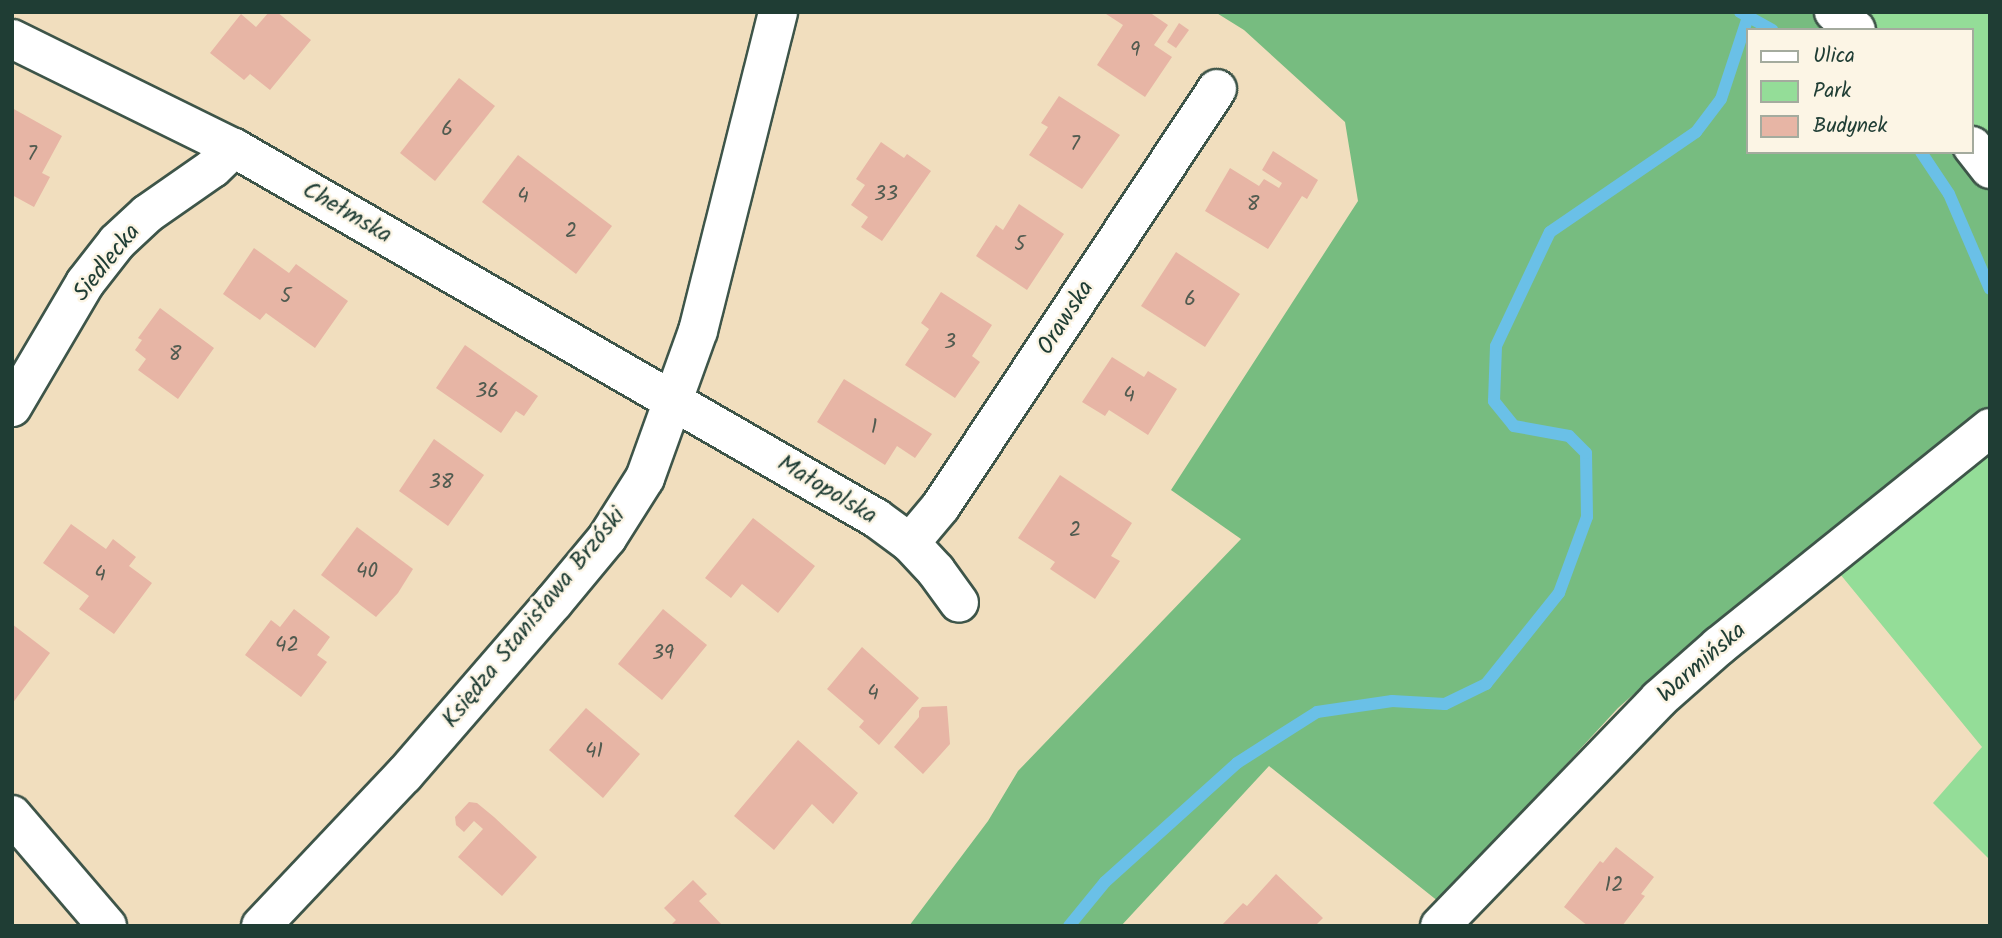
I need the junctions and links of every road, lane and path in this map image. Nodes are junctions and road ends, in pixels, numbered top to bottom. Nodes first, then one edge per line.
1 (778, 12) edge
2 (1834, 12) edge
3 (1854, 28) edge
4 (12, 39) edge
5 (1217, 89) dead end
6 (234, 148) junction
7 (1974, 149) edge
8 (1990, 169) edge
9 (674, 401) junction
10 (12, 407) edge
11 (1990, 428) edge
12 (910, 543) junction
13 (959, 603) dead end
14 (12, 815) edge
15 (1450, 922) edge
16 (107, 926) edge
17 (261, 926) edge

1 - 9 street, Księdza Stanisława Brzóski
2 - 3 street
4 - 6 street, Chełmska
5 - 12 street, Orawska
6 - 9 street, Chełmska
6 - 10 street, Siedlecka
7 - 8 street
9 - 12 street, Małopolska
9 - 17 street, Księdza Stanisława Brzóski
11 - 15 street, Warmińska
12 - 13 street, Małopolska
14 - 16 street

